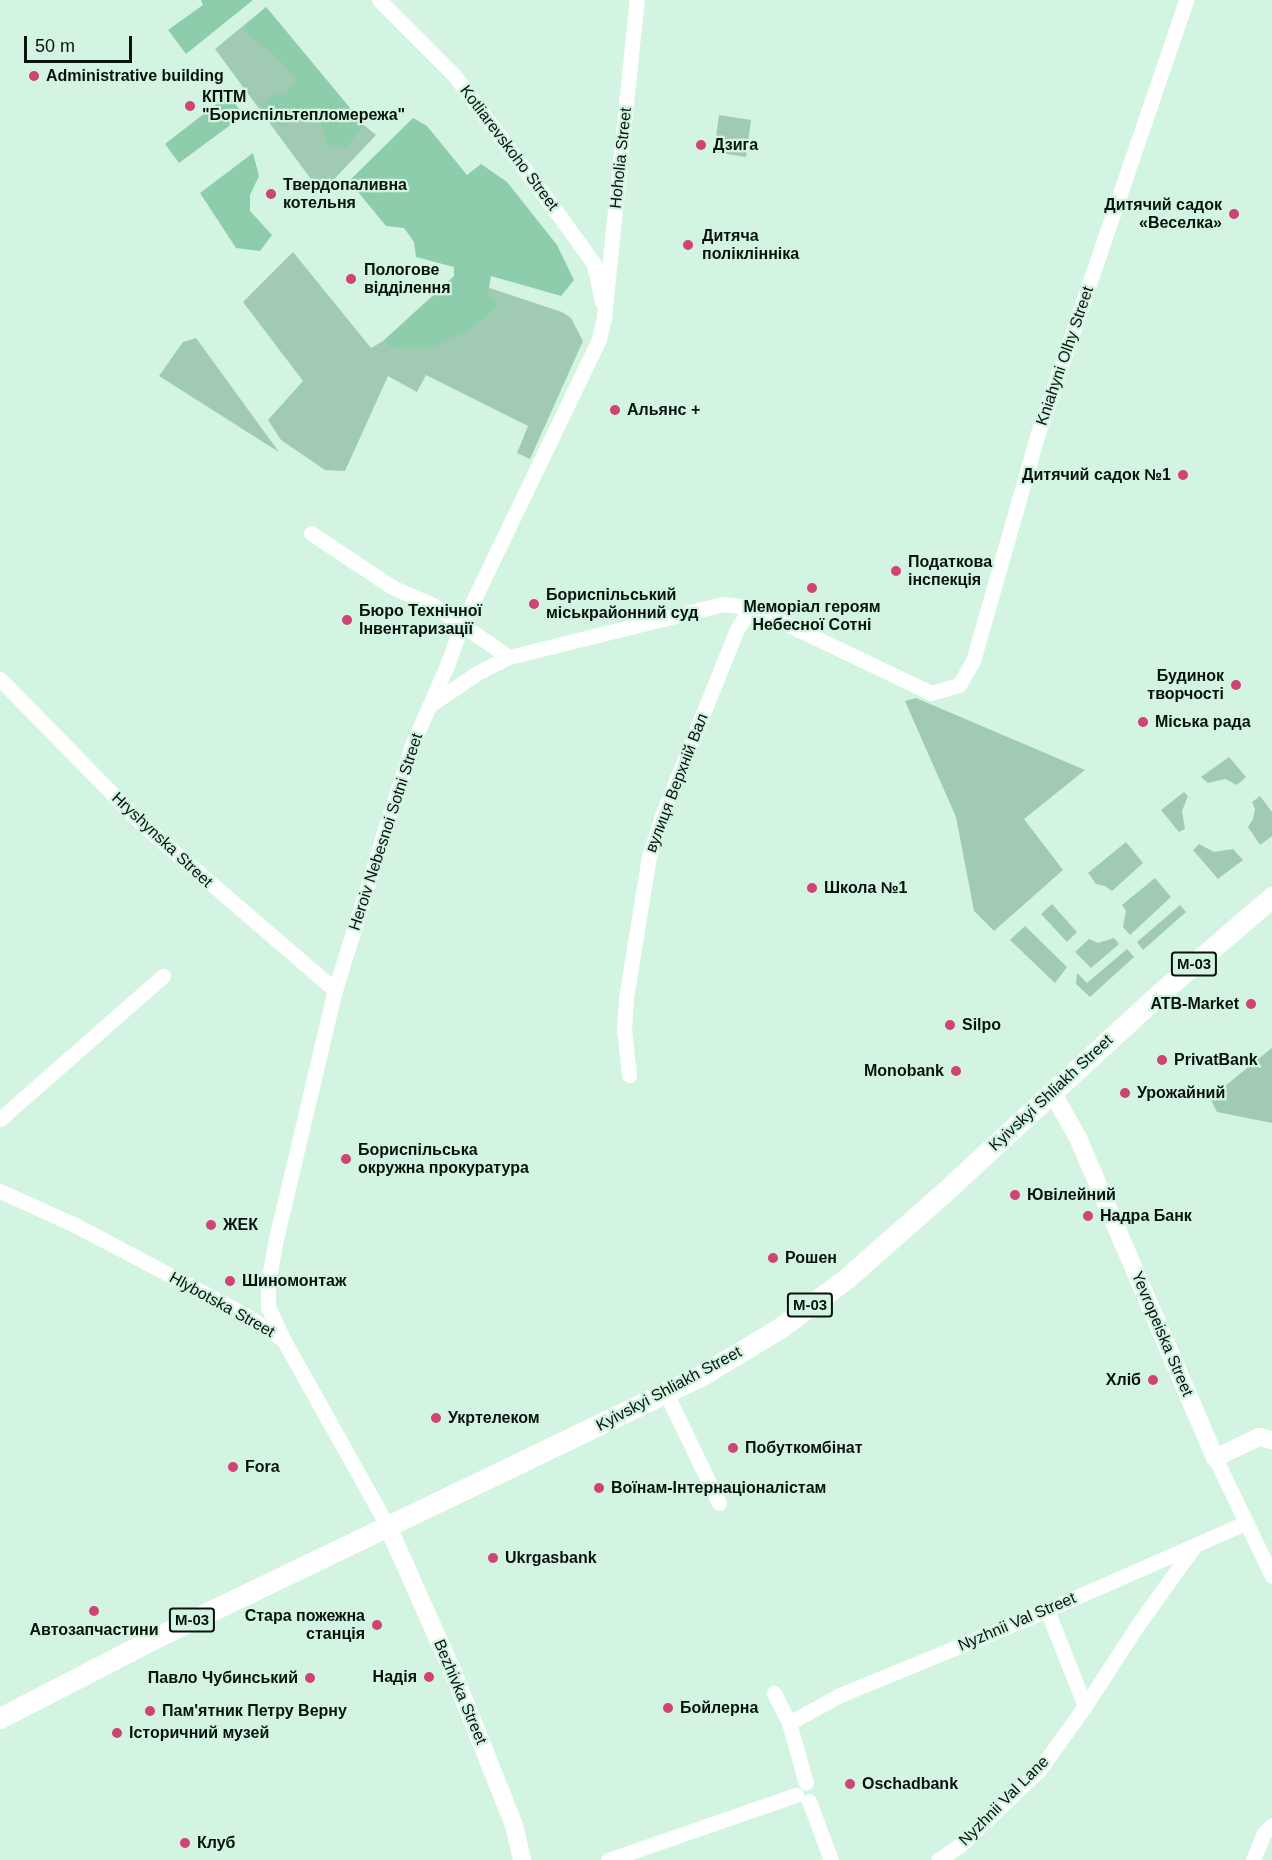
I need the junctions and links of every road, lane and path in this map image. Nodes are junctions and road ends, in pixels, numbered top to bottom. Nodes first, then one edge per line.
1 (379, 0) edge
2 (637, 0) edge
3 (1186, 0) edge
4 (604, 317) junction
5 (311, 533) dead end
6 (751, 607) junction
7 (462, 624) junction
8 (509, 657) junction
9 (0, 679) edge
10 (430, 705) junction
11 (1272, 897) edge
12 (164, 976) dead end
13 (335, 990) junction
14 (629, 1074) dead end
15 (1052, 1092) junction
16 (0, 1119) edge
17 (0, 1191) edge
18 (283, 1339) junction
19 (666, 1393) junction
20 (1272, 1440) edge
21 (1215, 1458) junction
22 (719, 1503) dead end
23 (1245, 1523) junction
24 (388, 1527) junction
25 (1196, 1544) junction
26 (1272, 1576) edge
27 (1047, 1610) junction
28 (774, 1693) dead end
29 (1085, 1706) junction
30 (0, 1718) edge
31 (789, 1723) junction
32 (802, 1798) junction
33 (1272, 1825) edge
34 (522, 1860) edge
35 (608, 1860) edge
36 (831, 1860) edge
37 (938, 1860) edge
38 (1253, 1860) edge

1 - 4 street, Kotliarevskoho Street
2 - 4 street, Hoholia Street
3 - 6 street, Kniahyni Olhy Street
4 - 7 street, Heroiv Nebesnoi Sotni Street
5 - 7 street
6 - 8 street
6 - 14 street, вулиця Верхній Вал
7 - 8 street
7 - 10 street, Heroiv Nebesnoi Sotni Street
8 - 10 street
9 - 13 street, Hryshynska Street
10 - 13 street, Heroiv Nebesnoi Sotni Street
11 - 15 highway, Kyivskyi Shliakh Street / М-03
12 - 16 street
13 - 18 street, Heroiv Nebesnoi Sotni Street
15 - 19 highway, Kyivskyi Shliakh Street / М-03
15 - 21 main road, Yevropeiska Street
17 - 18 street, Hlybotska Street
18 - 24 street, Hlybotska Street
19 - 22 street
19 - 24 highway, Kyivskyi Shliakh Street / М-03
20 - 21 main road
21 - 23 street, Yevropeiska Street
23 - 25 street, Nyzhnii Val Street
23 - 26 street, Yevropeiska Street
24 - 30 highway, Kyivskyi Shliakh Street / М-03
24 - 34 main road, Bezhivka Street
25 - 27 street, Nyzhnii Val Street
25 - 29 street, Nyzhnii Val Lane
27 - 29 street
27 - 31 street, Nyzhnii Val Street
28 - 31 street
29 - 37 street, Nyzhnii Val Lane
31 - 32 street
32 - 35 street
32 - 36 street
33 - 38 street

